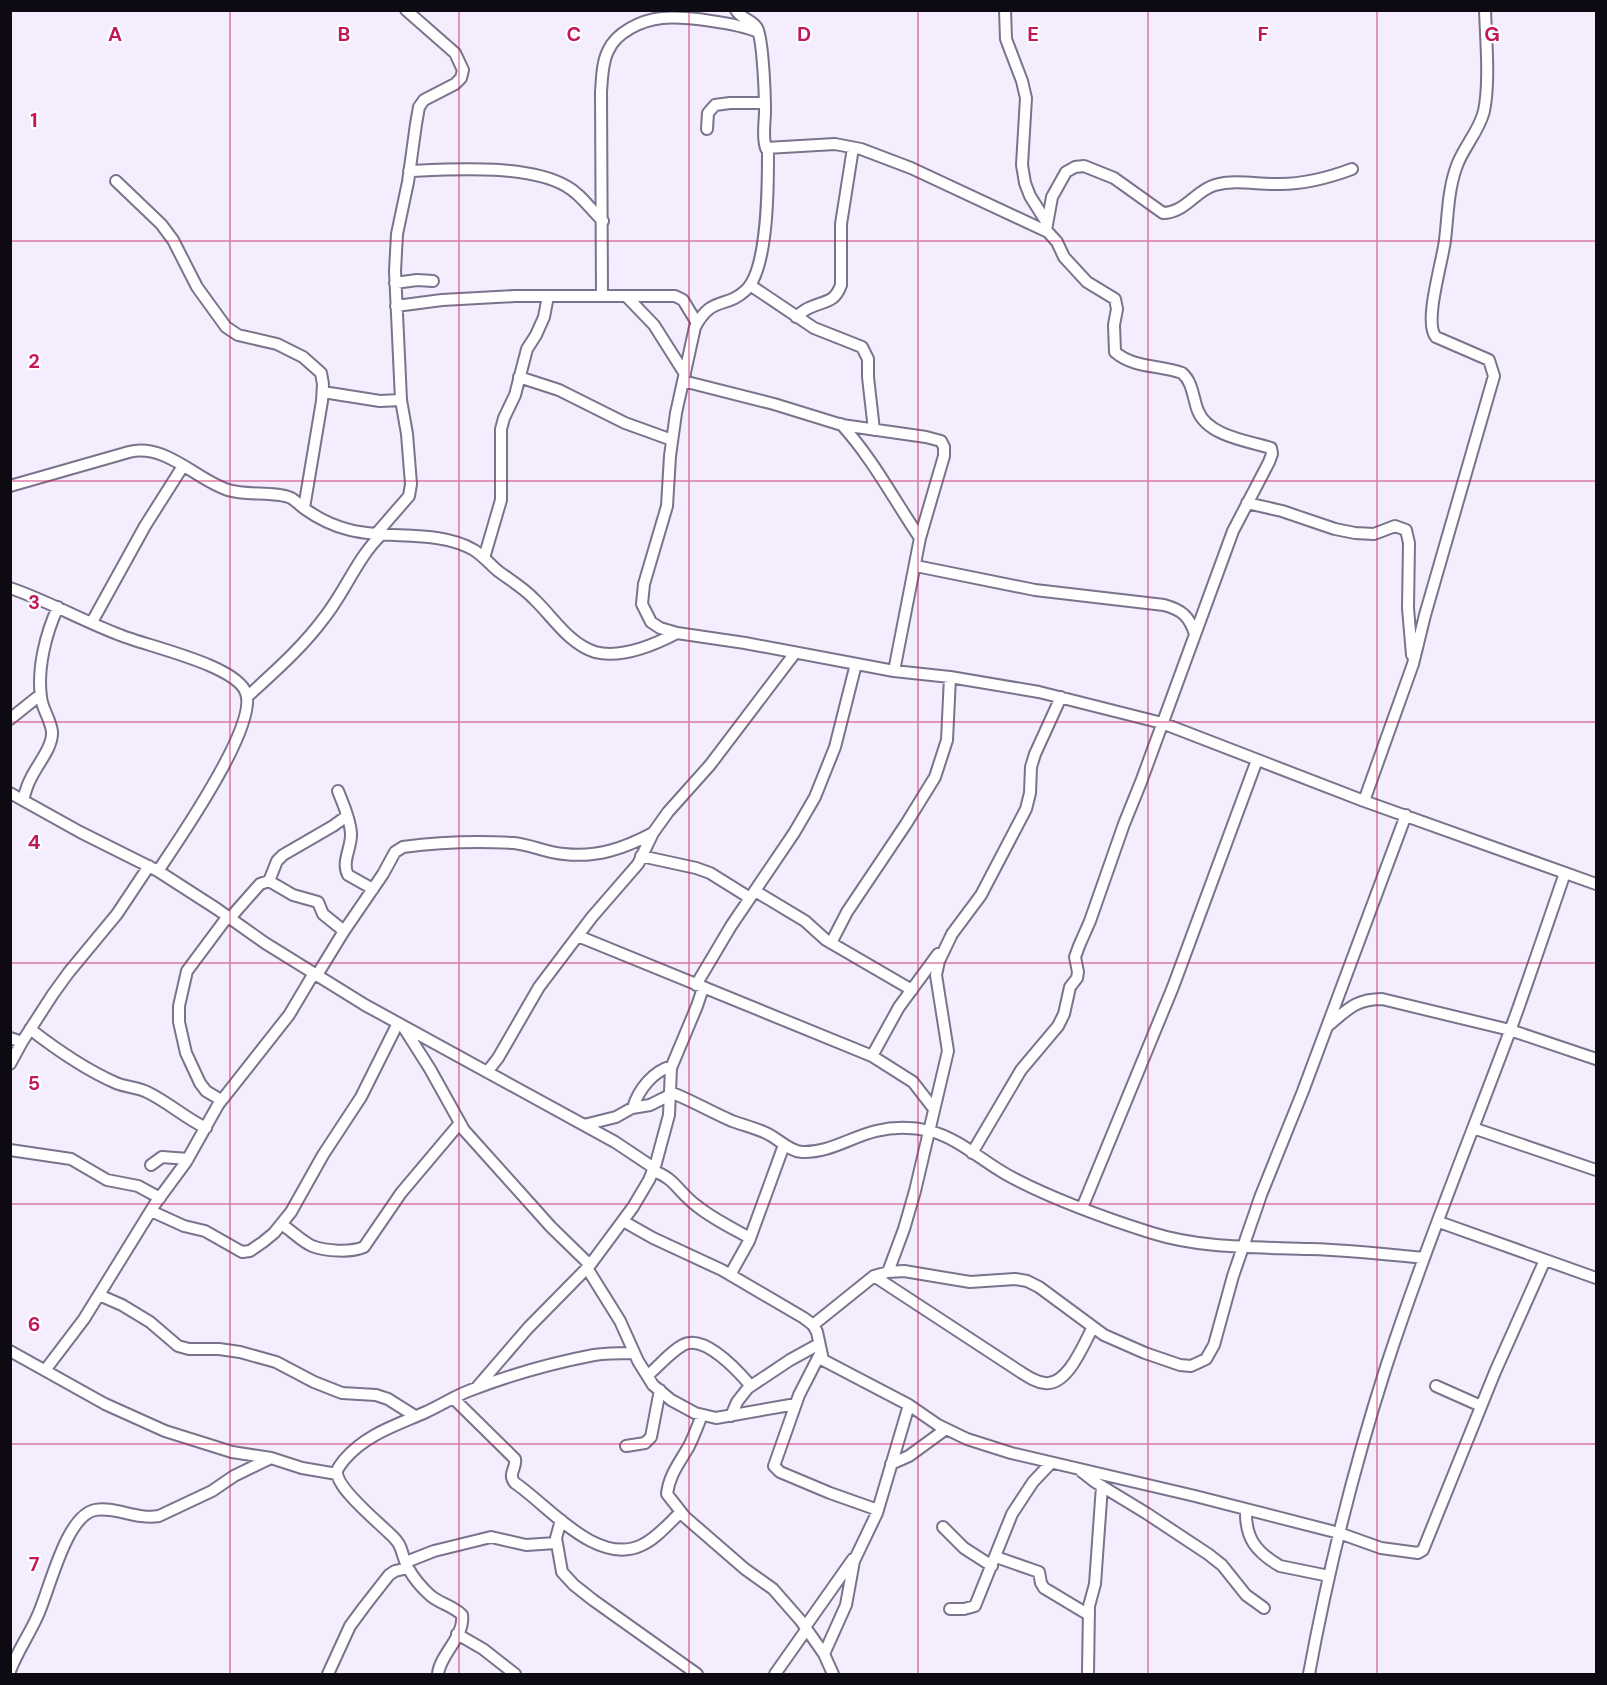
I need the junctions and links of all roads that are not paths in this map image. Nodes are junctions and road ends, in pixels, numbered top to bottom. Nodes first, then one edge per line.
1 (406, 10) edge
2 (736, 10) edge
3 (1005, 10) edge
4 (1485, 10) edge
5 (759, 32) junction
6 (765, 103) junction
7 (707, 129) dead end
8 (853, 148) junction
9 (768, 149) junction
10 (1352, 169) dead end
11 (409, 171) junction
12 (116, 181) dead end
13 (603, 221) junction
14 (1046, 226) junction
15 (433, 281) dead end
16 (395, 283) junction
17 (750, 285) junction
18 (548, 296) junction
19 (602, 296) junction
20 (627, 297) junction
21 (396, 306) junction
22 (796, 317) junction
23 (698, 323) junction
24 (519, 377) junction
25 (684, 378) junction
26 (323, 392) junction
27 (401, 400) junction
28 (841, 424) junction
29 (874, 430) junction
30 (672, 440) junction
31 (183, 466) junction
32 (10, 486) edge
33 (1247, 503) junction
34 (304, 508) junction
35 (379, 535) junction
36 (921, 538) junction
37 (484, 558) junction
38 (916, 566) junction
39 (10, 588) edge
40 (58, 607) junction
41 (92, 622) junction
42 (677, 633) junction
43 (1195, 635) junction
44 (795, 653) junction
45 (856, 664) junction
46 (1413, 664) junction
47 (894, 670) junction
48 (950, 677) junction
49 (40, 695) junction
50 (247, 698) junction
51 (1061, 698) junction
52 (10, 719) edge
53 (1162, 723) junction
54 (1257, 760) junction
55 (338, 791) dead end
56 (10, 793) edge
57 (23, 800) junction
58 (1364, 801) junction
59 (1406, 815) junction
60 (347, 816) junction
61 (653, 833) junction
62 (641, 856) junction
63 (154, 869) junction
64 (1565, 873) junction
65 (269, 881) junction
66 (1596, 884) edge
67 (373, 889) junction
68 (752, 894) junction
69 (229, 917) junction
70 (344, 931) junction
71 (952, 934) junction
72 (578, 936) junction
73 (831, 943) junction
74 (316, 974) junction
75 (699, 987) junction
76 (912, 990) junction
77 (400, 1025) junction
78 (1327, 1027) junction
79 (30, 1029) junction
80 (1510, 1029) junction
81 (10, 1038) edge
82 (22, 1042) junction
83 (872, 1056) junction
84 (1596, 1059) edge
85 (10, 1064) edge
86 (672, 1066) junction
87 (487, 1072) junction
88 (670, 1094) junction
89 (221, 1100) junction
90 (633, 1108) junction
91 (934, 1109) junction
92 (460, 1124) junction
93 (584, 1125) junction
94 (206, 1128) junction
95 (1473, 1128) junction
96 (928, 1131) junction
97 (784, 1145) junction
98 (10, 1150) edge
99 (972, 1153) junction
100 (188, 1159) junction
101 (152, 1165) dead end
102 (653, 1170) junction
103 (1596, 1170) edge
104 (160, 1198) junction
105 (1082, 1208) junction
106 (151, 1211) junction
107 (623, 1221) junction
108 (1438, 1222) junction
109 (281, 1224) junction
110 (750, 1238) junction
111 (1244, 1246) junction
112 (1424, 1258) junction
113 (1545, 1260) junction
114 (589, 1266) junction
115 (888, 1272) junction
116 (730, 1275) junction
117 (874, 1276) junction
118 (1596, 1278) edge
119 (99, 1295) junction
120 (813, 1325) junction
121 (1093, 1327) junction
122 (820, 1349) junction
123 (10, 1351) edge
124 (634, 1353) junction
125 (46, 1370) junction
126 (648, 1375) junction
127 (751, 1386) junction
128 (1436, 1386) dead end
129 (476, 1388) junction
130 (660, 1390) junction
131 (453, 1398) junction
132 (796, 1404) junction
133 (909, 1405) junction
134 (1481, 1406) junction
135 (702, 1415) junction
136 (415, 1416) junction
137 (731, 1416) junction
138 (946, 1429) junction
139 (626, 1446) dead end
140 (271, 1458) junction
141 (1051, 1463) junction
142 (891, 1464) junction
143 (1080, 1470) junction
144 (337, 1474) junction
145 (1102, 1486) junction
146 (878, 1510) junction
147 (1246, 1510) junction
148 (681, 1512) junction
149 (561, 1520) junction
150 (943, 1527) dead end
151 (1340, 1533) junction
152 (556, 1543) junction
153 (857, 1555) junction
154 (994, 1561) junction
155 (407, 1565) junction
156 (1329, 1576) junction
157 (1093, 1593) junction
158 (1067, 1603) junction
159 (1264, 1608) dead end
160 (950, 1609) dead end
161 (1089, 1616) junction
162 (805, 1628) junction
163 (457, 1634) junction
164 (824, 1654) junction
165 (10, 1671) edge
166 (328, 1674) edge
167 (438, 1674) edge
168 (515, 1674) edge
169 (696, 1674) edge
170 (775, 1674) edge
171 (833, 1674) edge
172 (1088, 1674) edge
173 (1309, 1674) edge

1 - 11 street
2 - 5 street
3 - 14 street
4 - 46 street
5 - 6 street
5 - 13 street
6 - 7 street
6 - 9 street
8 - 9 street
8 - 14 street
8 - 22 street
9 - 17 street
10 - 14 street
11 - 13 street
11 - 16 street
12 - 26 street
13 - 19 street
14 - 33 street
15 - 16 street
16 - 21 street
17 - 22 street
17 - 23 street
18 - 19 street
18 - 21 street
18 - 24 street
19 - 20 street
20 - 23 street
20 - 25 street
21 - 27 street
22 - 29 street
23 - 25 street
24 - 30 street
24 - 37 street
25 - 28 street
25 - 30 street
26 - 27 street
26 - 34 street
27 - 35 street
28 - 29 street
28 - 36 street
29 - 36 street
30 - 42 street
31 - 32 street
31 - 34 street
31 - 41 street
33 - 43 street
33 - 46 street
34 - 35 street
35 - 37 street
35 - 50 street
36 - 38 street
37 - 42 street
38 - 43 street
38 - 47 street
39 - 40 street
40 - 41 street
40 - 49 street
41 - 50 street
42 - 44 street
43 - 53 street
44 - 45 street
44 - 61 street
45 - 47 street
45 - 68 street
46 - 58 street
47 - 48 street
48 - 51 street
48 - 73 street
49 - 52 street
49 - 57 street
50 - 63 street
51 - 53 street
51 - 71 street
53 - 54 street
53 - 99 street
54 - 58 street
54 - 105 street
55 - 60 street
56 - 57 street
57 - 63 street
58 - 59 street
59 - 64 street
59 - 78 street
60 - 65 street
60 - 67 street
61 - 62 street
61 - 67 street
62 - 68 street
62 - 72 street
63 - 69 street
63 - 79 street
64 - 66 street
64 - 80 street
65 - 69 street
65 - 70 street
67 - 70 street
68 - 73 street
68 - 75 street
69 - 74 street
69 - 89 street
70 - 74 street
71 - 76 street
71 - 91 street
72 - 75 street
72 - 87 street
73 - 76 street
74 - 77 street
74 - 89 street
75 - 83 street
75 - 86 street
76 - 83 street
77 - 87 street
77 - 92 street
77 - 109 street
78 - 80 street
78 - 111 street
79 - 82 street
79 - 94 street
80 - 84 street
80 - 95 street
81 - 82 street
82 - 85 street
83 - 91 street
86 - 88 street
86 - 90 street
87 - 93 street
88 - 90 street
88 - 97 street
88 - 102 street
89 - 94 street
90 - 93 street
91 - 96 street
92 - 109 street
92 - 114 street
93 - 102 street
94 - 100 street
95 - 103 street
95 - 108 street
96 - 97 street
96 - 99 street
96 - 115 street
97 - 110 street
98 - 104 street
99 - 105 street
100 - 101 street
100 - 104 street
102 - 107 street
102 - 110 street
104 - 106 street
105 - 111 street
106 - 109 street
106 - 119 street
107 - 114 street
107 - 116 street
108 - 112 street
108 - 113 street
110 - 116 street
111 - 112 street
111 - 121 street
112 - 151 street
113 - 118 street
113 - 134 street
114 - 124 street
114 - 129 street
115 - 117 street
115 - 121 street
116 - 120 street
117 - 120 street
117 - 121 street
119 - 125 street
119 - 136 street
120 - 122 street
122 - 127 street
122 - 132 street
122 - 133 street
123 - 125 street
124 - 126 street
124 - 129 street
125 - 140 street
126 - 127 street
126 - 130 street
127 - 137 street
128 - 134 street
129 - 131 street
130 - 135 street
130 - 139 street
131 - 136 street
131 - 149 street
132 - 137 street
132 - 146 street
133 - 138 street
133 - 142 street
134 - 151 street
135 - 137 street
135 - 148 street
136 - 144 street
138 - 141 street
138 - 142 street
140 - 144 street
140 - 165 street
141 - 143 street
141 - 154 street
142 - 146 street
143 - 145 street
143 - 147 street
144 - 155 street
145 - 157 street
145 - 159 street
146 - 153 street
147 - 151 street
147 - 156 street
148 - 149 street
148 - 162 street
149 - 152 street
150 - 154 street
151 - 156 street
152 - 155 street
152 - 169 street
153 - 162 street
153 - 164 street
154 - 158 street
154 - 160 street
155 - 163 street
155 - 166 street
156 - 173 street
157 - 158 street
157 - 161 street
158 - 161 street
161 - 172 street
162 - 164 street
162 - 170 street
163 - 167 street
163 - 168 street
164 - 171 street

